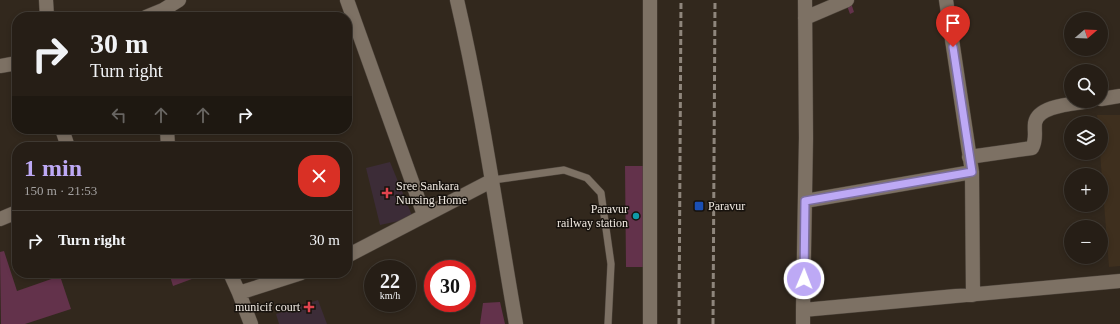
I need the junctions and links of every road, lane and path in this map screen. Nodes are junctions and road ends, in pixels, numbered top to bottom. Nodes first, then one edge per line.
1 (46, 0) edge
2 (179, 0) edge
3 (347, 0) edge
4 (457, 0) edge
5 (650, 0) edge
6 (805, 0) edge
7 (847, 0) edge
8 (946, 0) edge
9 (163, 9) edge
10 (47, 12) edge
11 (351, 12) edge
12 (352, 14) edge
13 (805, 18) junction
14 (12, 64) edge
15 (0, 66) edge
16 (1120, 96) edge
17 (1108, 98) edge
18 (1064, 106) edge
19 (969, 157) junction
20 (972, 172) junction
21 (493, 180) junction
22 (805, 201) junction
23 (12, 214) edge
24 (424, 215) junction
25 (0, 219) edge
26 (352, 253) edge
27 (232, 278) edge
28 (286, 278) edge
29 (1120, 281) edge
30 (239, 293) junction
31 (973, 294) junction
32 (803, 317) edge
33 (250, 324) edge
34 (516, 324) edge
35 (608, 324) edge
36 (650, 324) edge

1 - 10 street
2 - 9 street
3 - 11 street
4 - 21 street
5 - 36 street
6 - 13 street
7 - 13 street
8 - 19 street
12 - 24 street
13 - 22 street
14 - 15 street
16 - 17 street
18 - 19 street
19 - 20 street
20 - 22 street
20 - 31 street
21 - 24 street
21 - 34 street
21 - 35 lane
22 - 32 street
23 - 25 street
24 - 26 street
27 - 30 street
28 - 30 street
29 - 31 street
30 - 33 street
31 - 32 street

